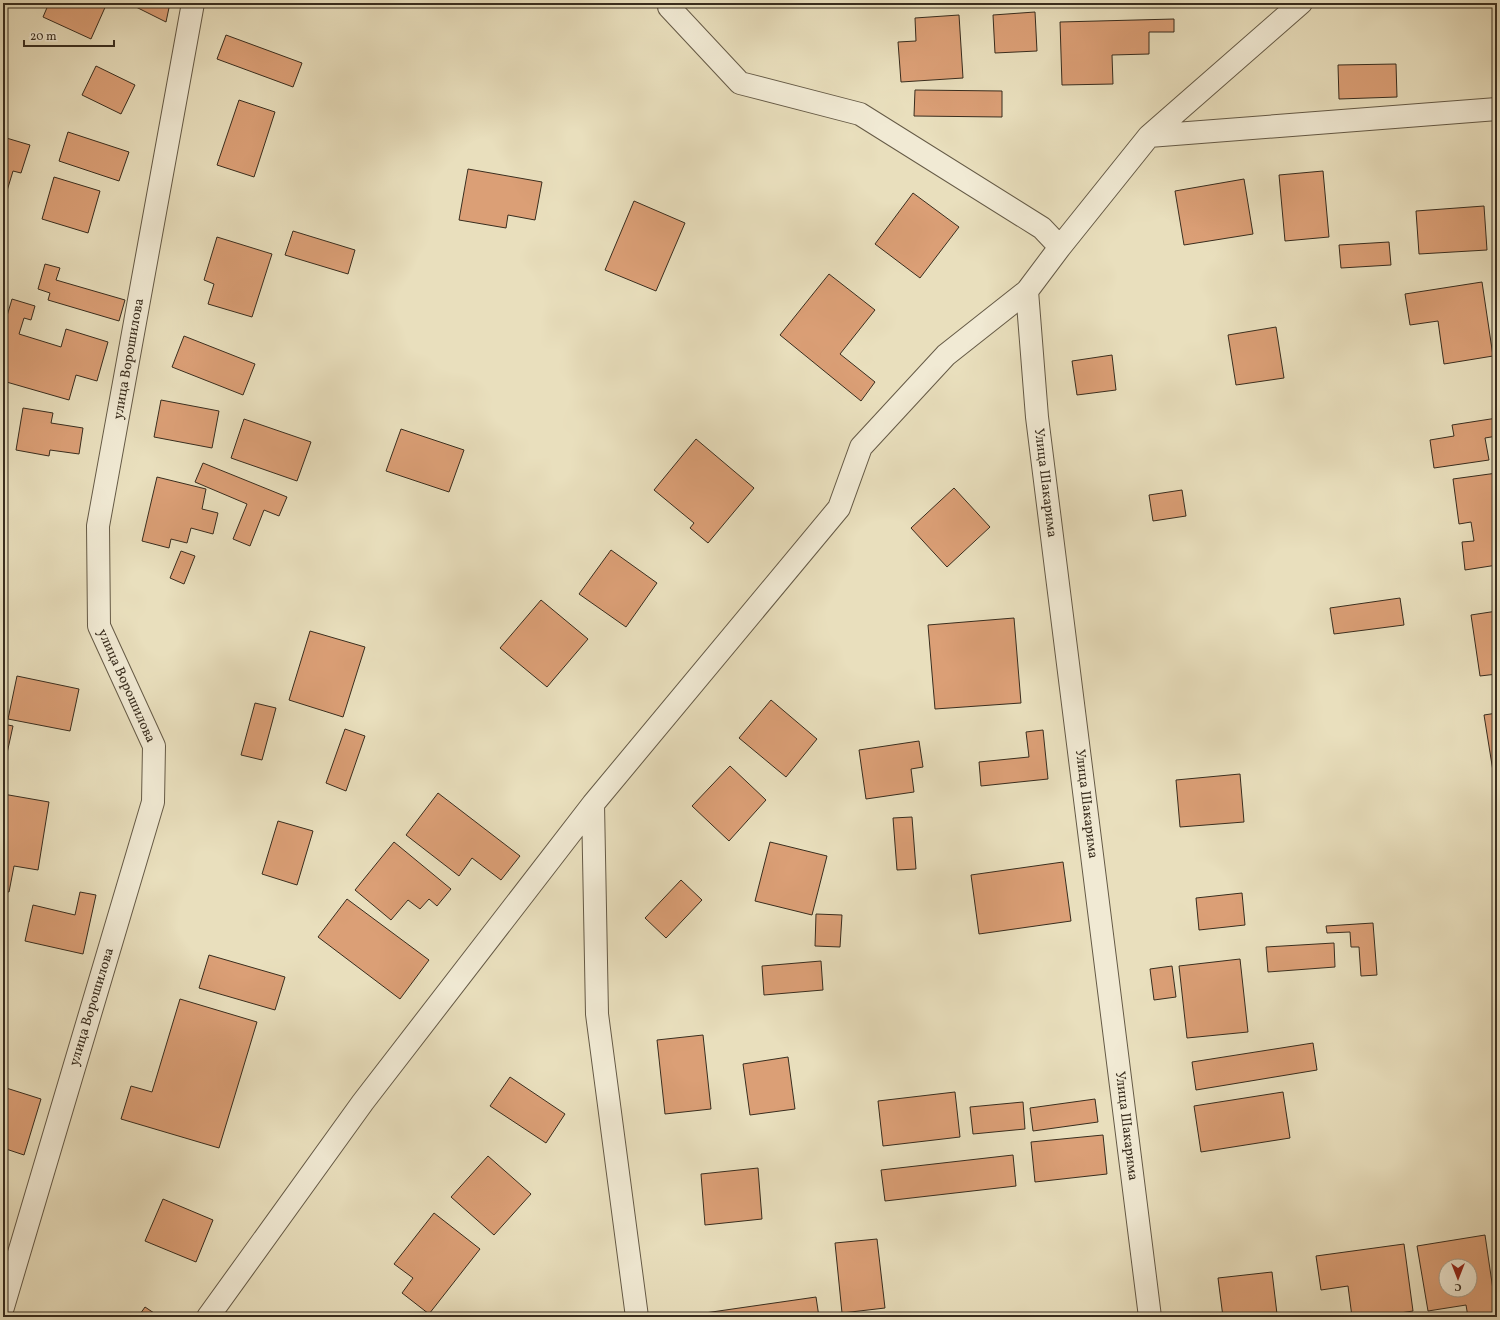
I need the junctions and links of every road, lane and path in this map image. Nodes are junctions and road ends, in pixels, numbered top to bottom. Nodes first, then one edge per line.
1 (193, 3) edge
2 (669, 3) edge
3 (1301, 3) edge
4 (1497, 109) edge
5 (1149, 136) junction
6 (1060, 247) junction
7 (1027, 291) junction
8 (593, 804) junction
9 (3, 1307) edge
10 (208, 1317) edge
11 (637, 1317) edge
12 (1150, 1317) edge

1 - 9 street, улица Ворошилова
2 - 6 street
3 - 5 street
4 - 5 street
5 - 6 street
6 - 7 street
7 - 8 street
7 - 12 street, Улица Шакарима
8 - 10 street
8 - 11 street

